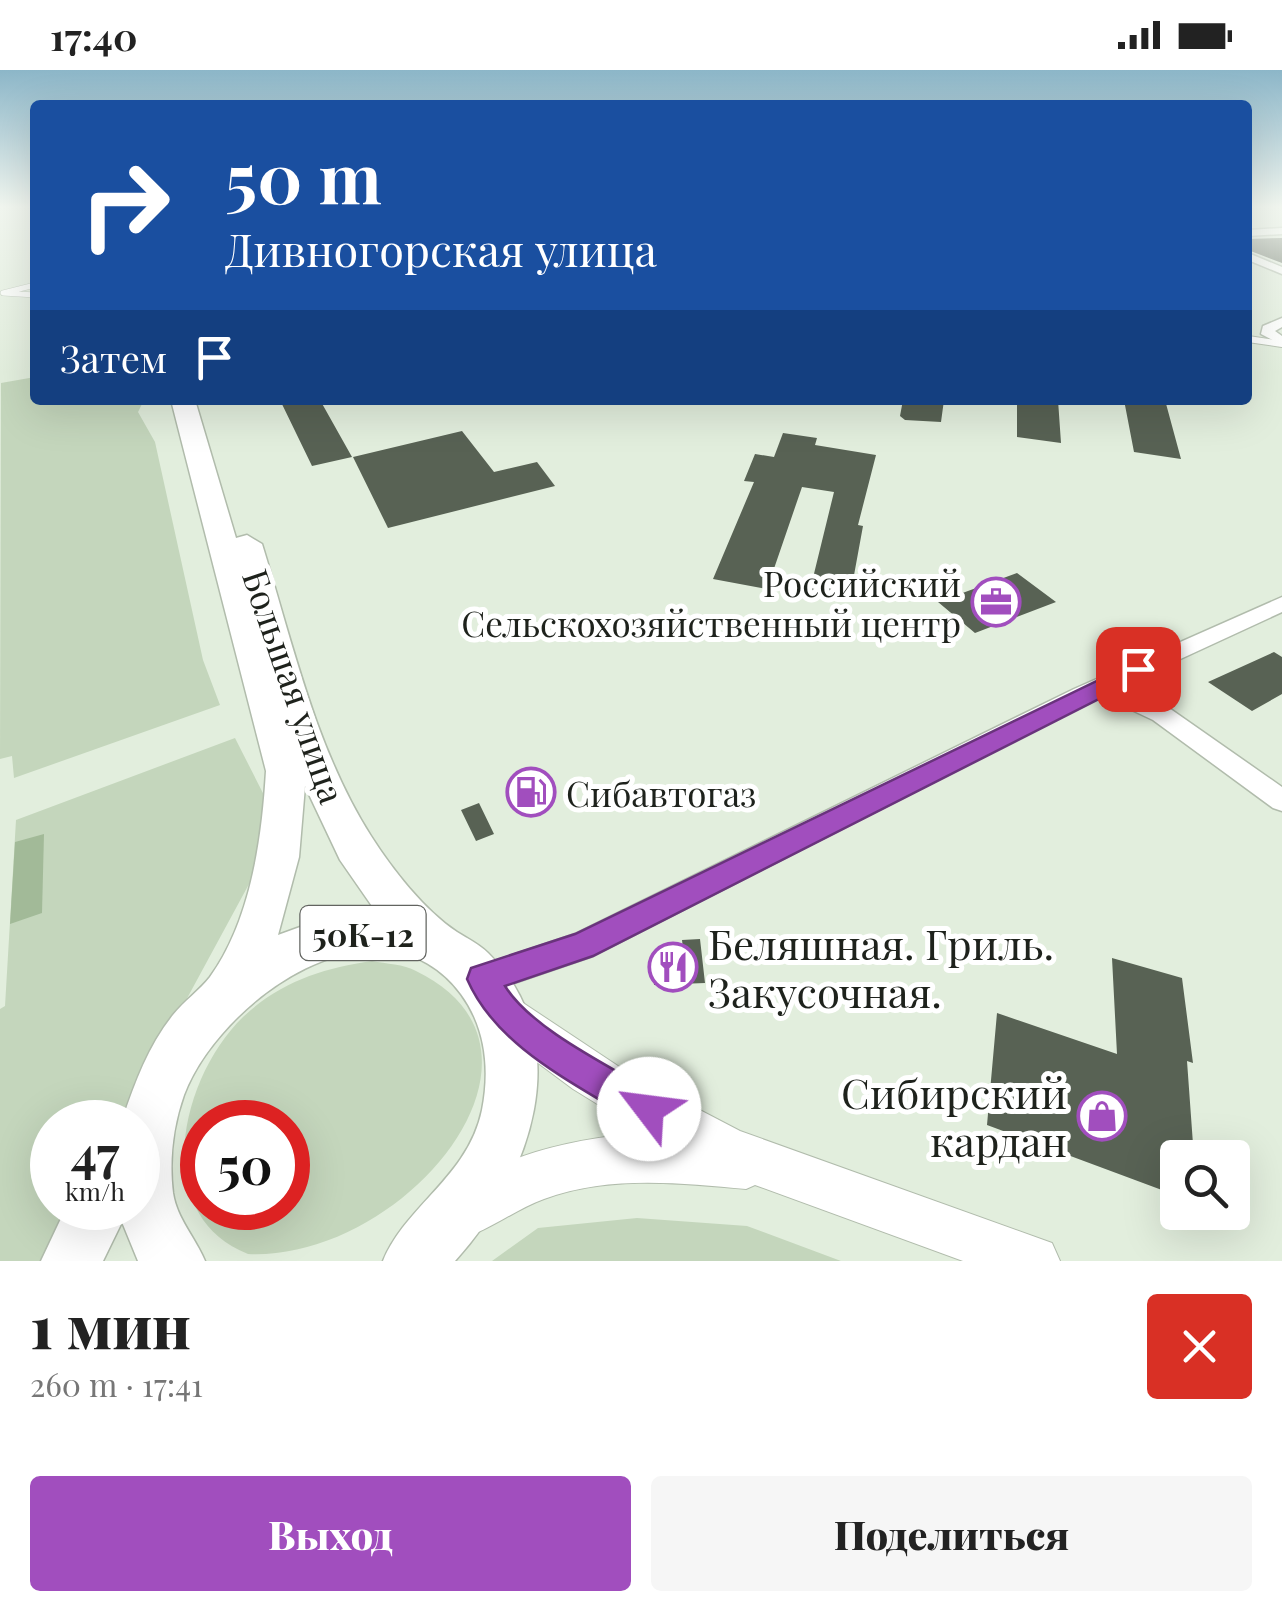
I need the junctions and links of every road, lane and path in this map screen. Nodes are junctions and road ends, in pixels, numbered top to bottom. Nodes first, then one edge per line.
1 (30, 286) edge
2 (30, 295) edge
3 (1282, 322) edge
4 (1252, 340) edge
5 (1282, 342) edge
6 (184, 405) edge
7 (206, 405) edge
8 (1282, 604) edge
9 (1102, 686) junction
10 (1282, 801) edge
11 (438, 944) junction
12 (230, 990) junction
13 (491, 993) junction
14 (152, 1100) edge
15 (774, 1168) junction
16 (453, 1223) junction
17 (87, 1230) edge
18 (156, 1230) edge
19 (71, 1261) edge
20 (176, 1261) edge
21 (413, 1261) edge
22 (1034, 1261) edge

1 - 2 lane
3 - 5 street
4 - 5 lane
6 - 12 main road, Большая улица / 50К-12
7 - 11 main road, Большая улица / 50К-12
8 - 9 street
9 - 10 street
9 - 13 street
11 - 12 main road, 50К-12
11 - 13 main road, 50К-12
12 - 14 main road, 50К-12
13 - 15 main road
13 - 16 main road
15 - 16 main road
15 - 22 main road
16 - 21 main road
17 - 19 main road
18 - 20 main road, 50К-12

